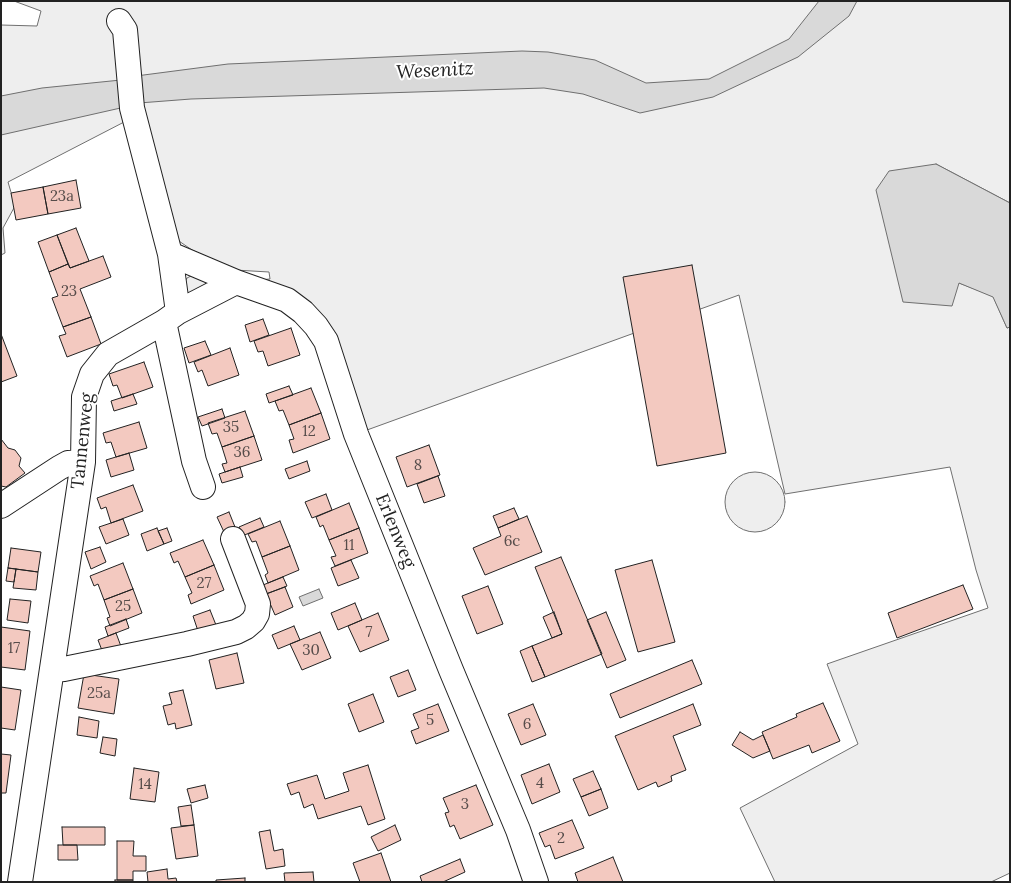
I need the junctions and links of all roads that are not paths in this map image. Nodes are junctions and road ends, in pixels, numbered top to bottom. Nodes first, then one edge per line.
1 (119, 21) dead end
2 (170, 254) junction
3 (236, 282) junction
4 (171, 317) junction
5 (82, 462) junction
6 (203, 487) dead end
7 (1, 506) edge
8 (233, 539) dead end
9 (52, 670) junction
10 (20, 882) edge
11 (536, 882) edge

1 - 2 street
2 - 3 street, Erlenweg
2 - 4 street
3 - 4 street
3 - 11 street, Erlenweg
4 - 5 street, Tannenweg
4 - 6 street
5 - 7 street
5 - 9 street, Tannenweg
8 - 9 street
9 - 10 street, Tannenweg

